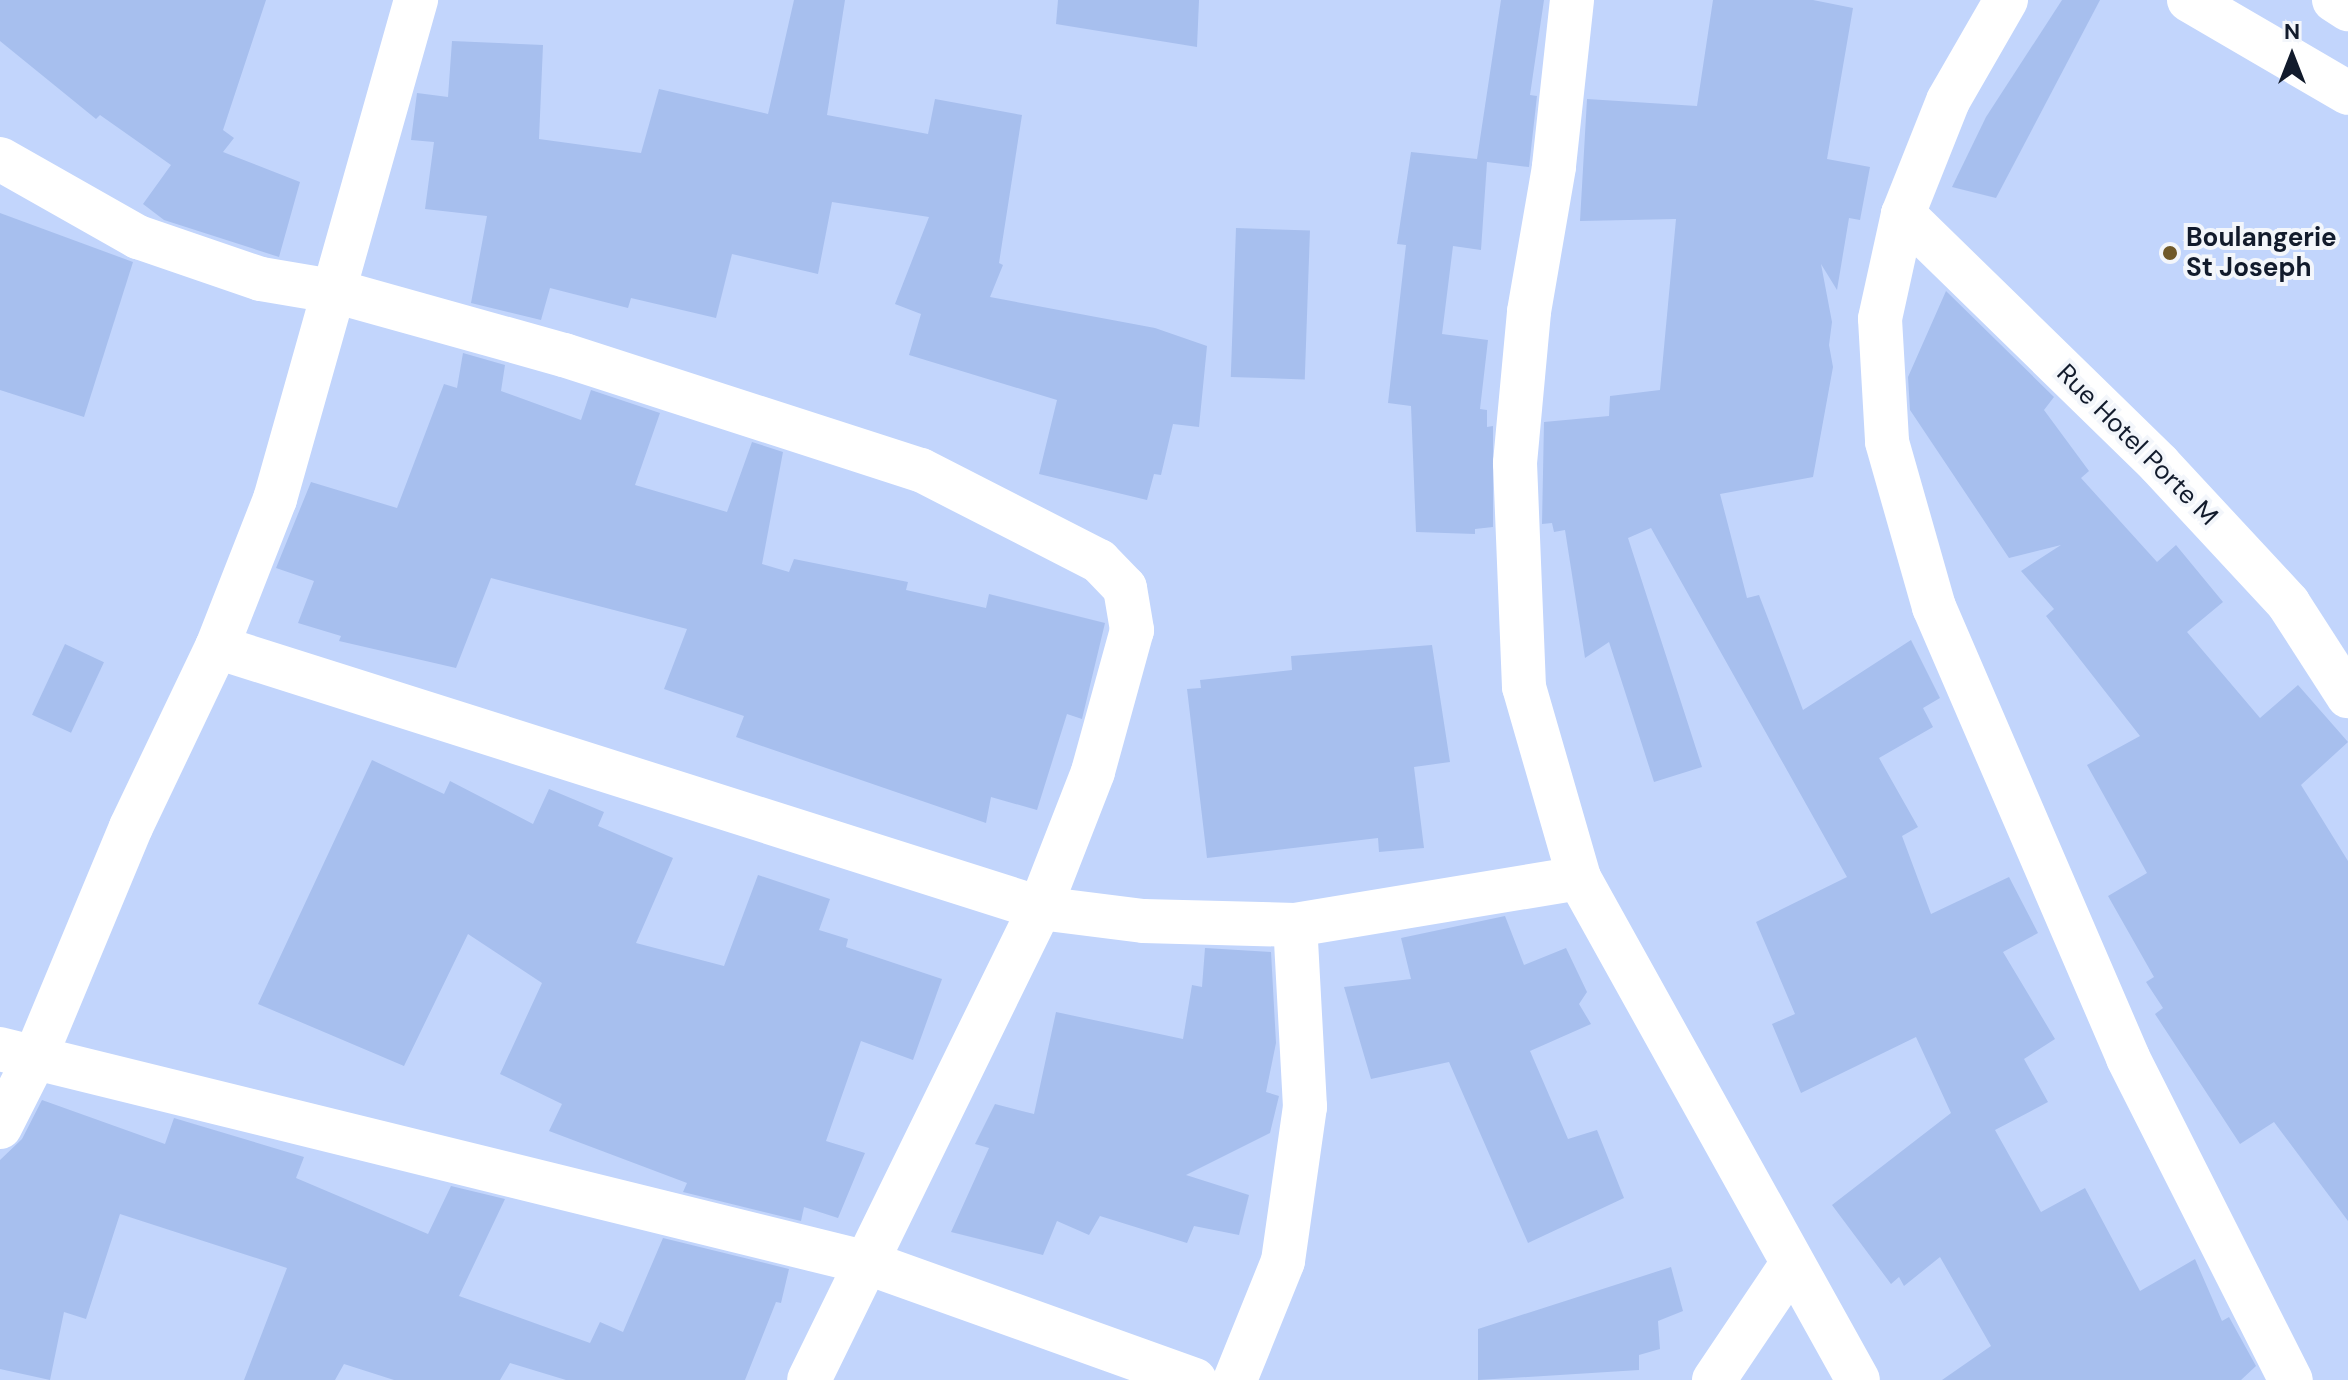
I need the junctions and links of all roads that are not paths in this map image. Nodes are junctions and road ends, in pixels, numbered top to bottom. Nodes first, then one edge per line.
1 (416, 0) edge
2 (1572, 0) edge
3 (2006, 0) edge
4 (2189, 0) edge
5 (2334, 0) edge
6 (2348, 9) edge
7 (2348, 93) edge
8 (0, 159) edge
9 (1903, 214) junction
10 (338, 292) junction
11 (217, 647) junction
12 (2348, 696) edge
13 (1579, 878) junction
14 (1040, 908) junction
15 (1295, 925) junction
16 (17, 1055) edge
17 (0, 1127) edge
18 (868, 1263) junction
19 (1790, 1267) junction
20 (809, 1380) edge
21 (1195, 1380) edge
22 (1235, 1380) edge
23 (1714, 1380) edge
24 (1858, 1380) edge
25 (2291, 1380) edge

1 - 10 main road
2 - 13 main road
3 - 9 main road
4 - 7 main road
5 - 6 main road
8 - 10 main road
9 - 12 main road, Rue Hotel Porte M
9 - 25 main road
10 - 11 main road
10 - 14 main road
11 - 14 main road
11 - 16 main road
13 - 15 main road
13 - 19 main road
14 - 15 main road
14 - 18 main road
15 - 22 main road
16 - 17 main road
16 - 18 main road
18 - 20 main road
18 - 21 main road
19 - 23 main road
19 - 24 main road

